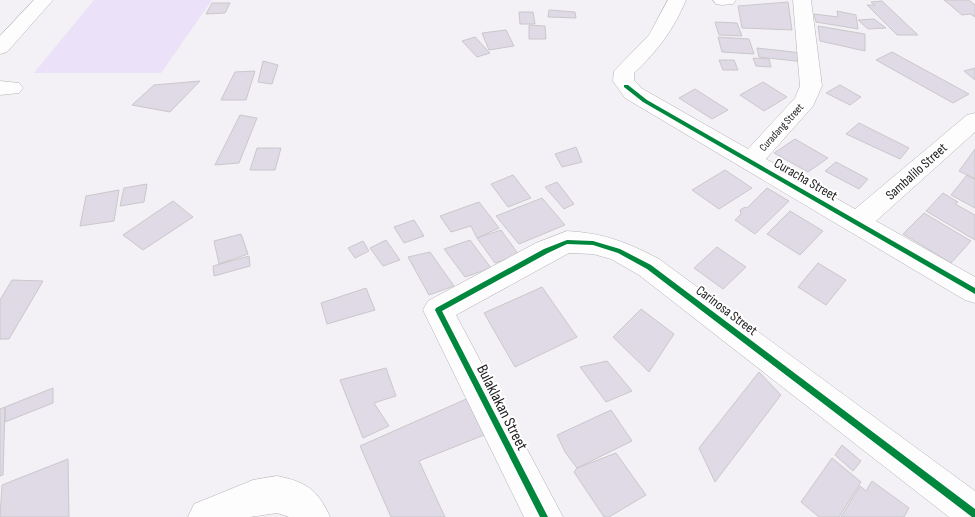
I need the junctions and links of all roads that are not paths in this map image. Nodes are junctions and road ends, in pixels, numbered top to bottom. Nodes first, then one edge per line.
1 (44, 0) edge
2 (677, 0) edge
3 (722, 0) edge
4 (727, 0) edge
5 (802, 0) edge
6 (0, 48) edge
7 (975, 120) edge
8 (750, 162) junction
9 (858, 223) junction
10 (975, 291) edge
11 (438, 310) joint
12 (975, 514) edge
13 (207, 517) edge
14 (311, 517) edge
15 (544, 517) edge

1 - 6 street
2 - 8 street, Curacha Street
3 - 4 street
5 - 8 street, Curadang Street
7 - 9 street, Sambalilo Street
8 - 9 street, Curacha Street
9 - 10 street, Curacha Street
11 - 12 street, Carinosa Street
11 - 15 street, Bulaklakan Street
13 - 14 street

